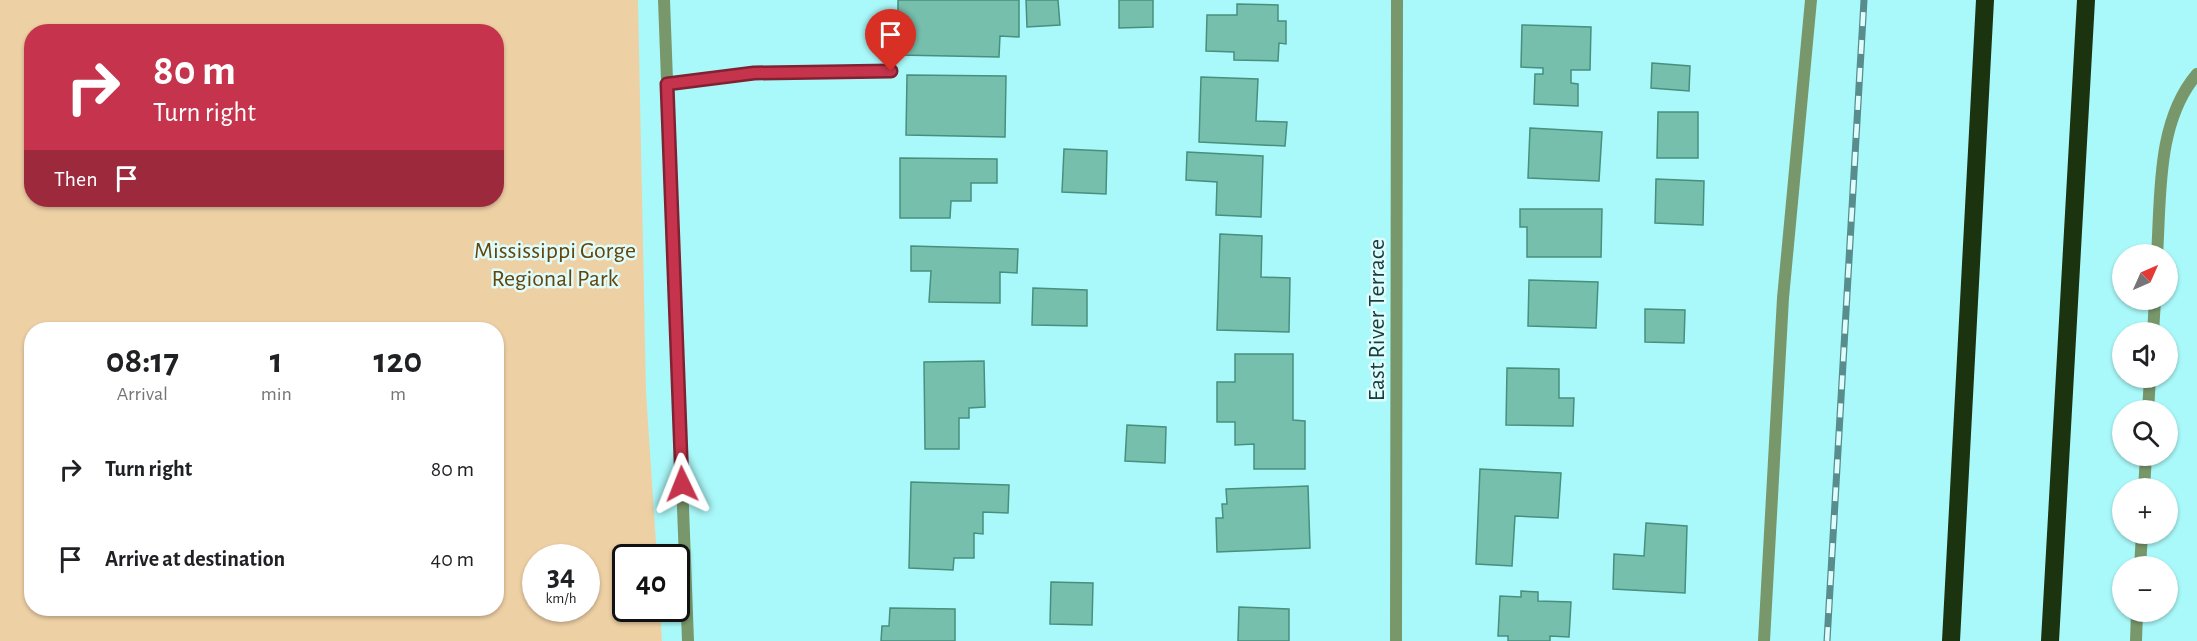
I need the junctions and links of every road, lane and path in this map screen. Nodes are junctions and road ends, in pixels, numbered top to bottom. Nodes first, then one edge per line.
1 (664, 0) edge
2 (1398, 0) edge
3 (1811, 0) edge
4 (1984, 0) edge
5 (2086, 0) edge
6 (891, 71) dead end
7 (2197, 74) edge
8 (667, 84) junction
9 (2158, 244) edge
10 (2137, 622) edge
11 (688, 641) edge
12 (1396, 641) edge
13 (1764, 641) edge
14 (1951, 641) edge
15 (2050, 641) edge
16 (2136, 641) edge

1 - 8 street
2 - 12 street, East River Terrace
3 - 13 street
4 - 14 highway
5 - 15 highway
6 - 8 street
7 - 9 street
8 - 11 street
10 - 16 street

